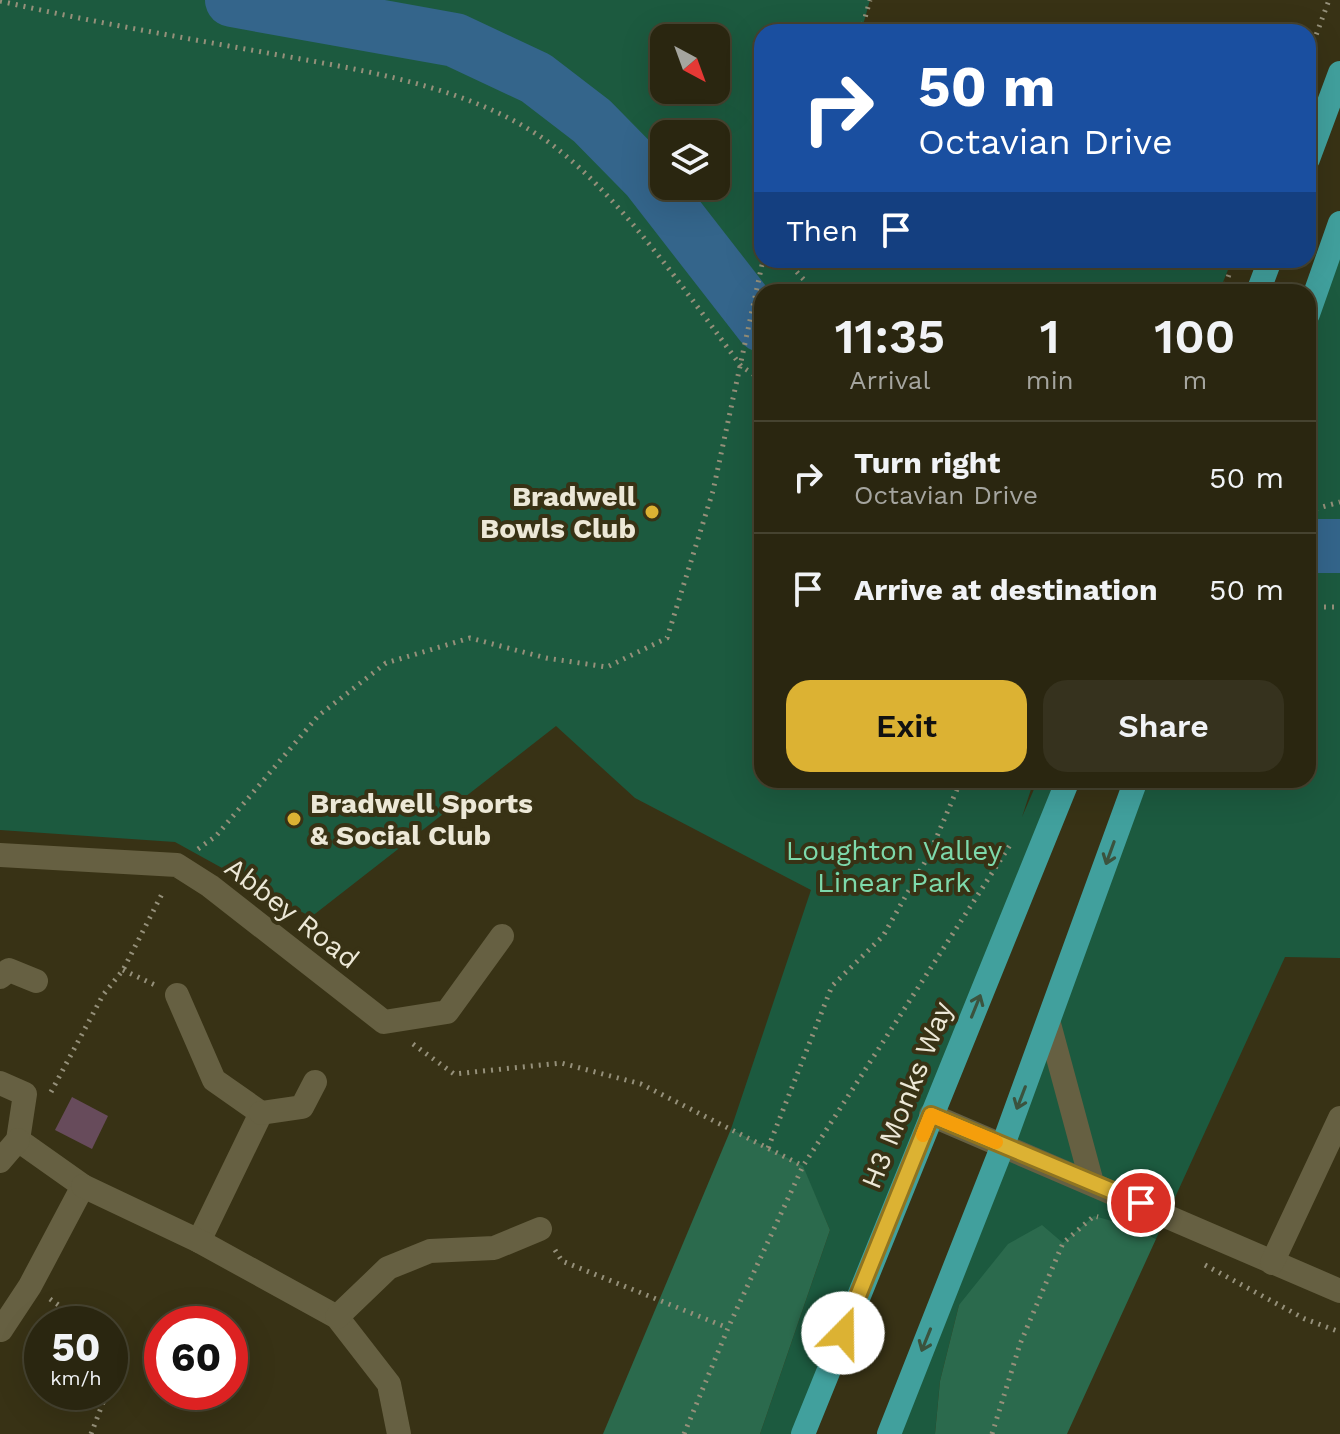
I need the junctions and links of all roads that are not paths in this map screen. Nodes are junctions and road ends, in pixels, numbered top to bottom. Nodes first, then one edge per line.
1 (1340, 73) edge
2 (1316, 138) edge
3 (1340, 223) edge
4 (1316, 291) edge
5 (1065, 788) edge
6 (1133, 788) edge
7 (0, 855) edge
8 (502, 936) dead end
9 (0, 977) edge
10 (36, 981) dead end
11 (177, 995) road end
12 (1049, 1024) junction
13 (315, 1082) dead end
14 (0, 1083) edge
15 (261, 1113) junction
16 (931, 1115) junction
17 (1340, 1118) edge
18 (18, 1140) junction
19 (1003, 1145) junction
20 (0, 1161) edge
21 (1092, 1183) junction
22 (83, 1186) junction
23 (540, 1229) road end
24 (199, 1241) junction
25 (1272, 1263) junction
26 (1340, 1291) edge
27 (337, 1317) junction
28 (1, 1330) edge
29 (806, 1425) edge
30 (399, 1434) edge
31 (889, 1434) edge

1 - 2 main road
3 - 4 main road
16 -> 5 main road, H3 Monks Way
6 -> 12 main road
7 - 8 street, Abbey Road
9 - 10 street
11 - 15 street
12 -> 19 main road
12 - 21 street
13 - 15 street
14 - 18 street
15 - 24 street
16 - 19 street
16 - 29 main road, H3 Monks Way
17 - 25 street
18 - 20 street
18 - 22 street
19 - 21 street
19 -> 31 main road
21 - 25 street
22 - 24 street
22 - 28 street
23 - 27 street
24 - 27 street
25 - 26 street
27 - 30 street

